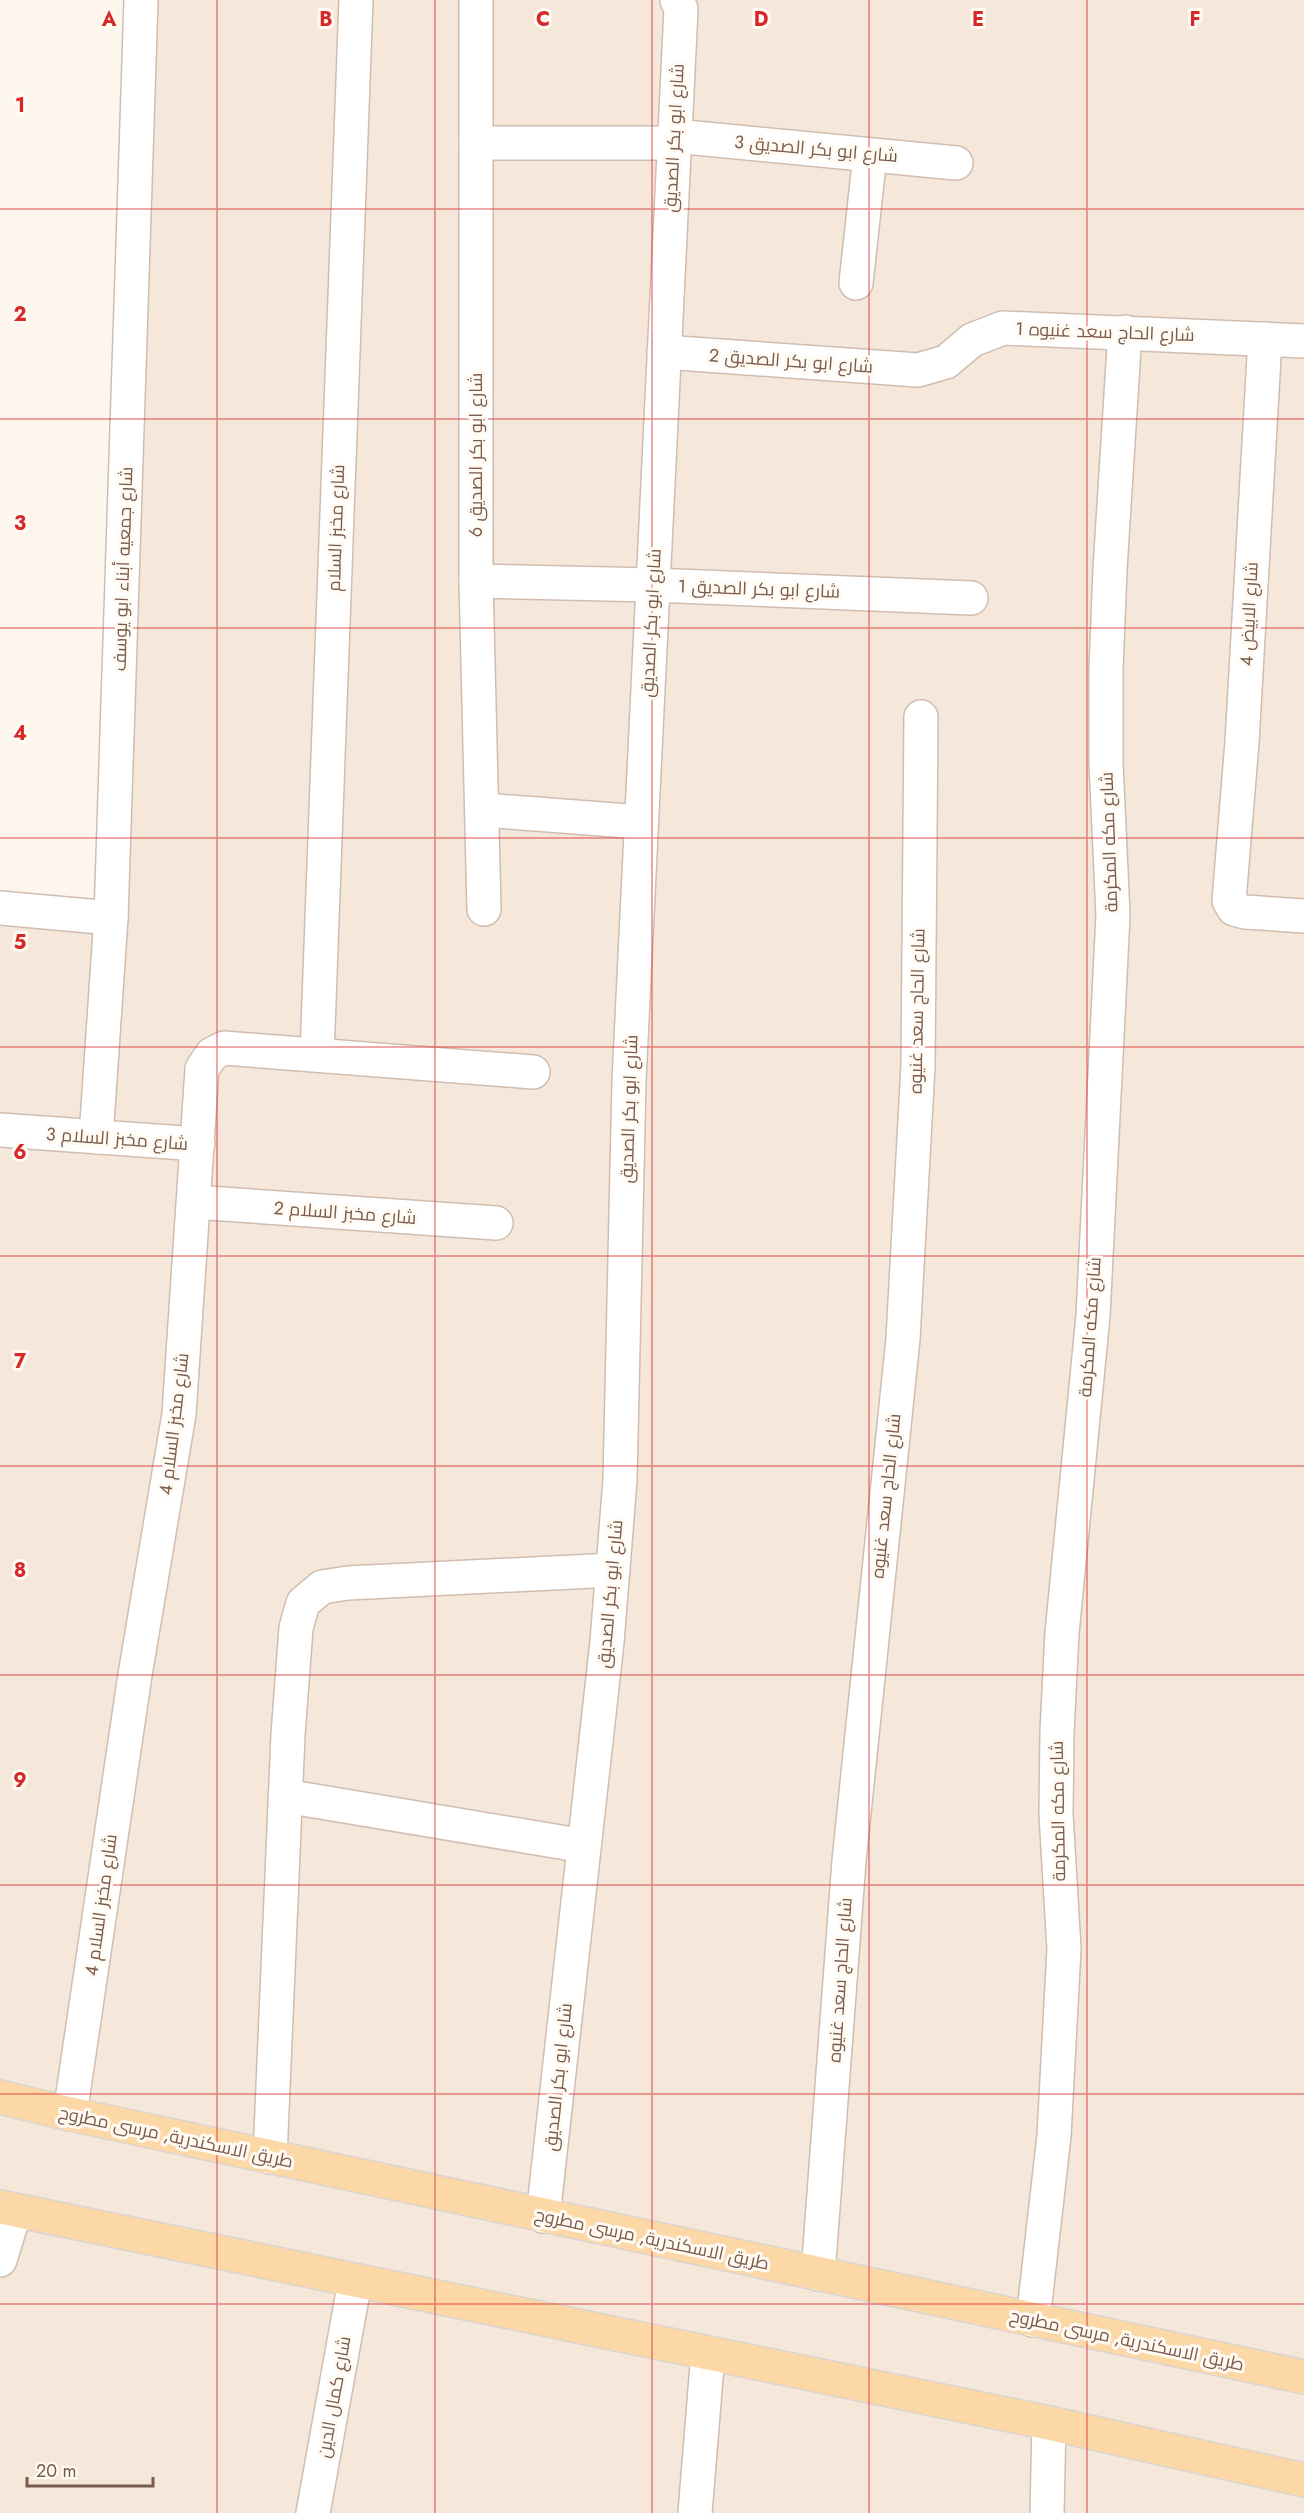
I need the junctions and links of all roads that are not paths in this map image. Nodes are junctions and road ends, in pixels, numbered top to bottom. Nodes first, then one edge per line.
1 (141, 0) edge
2 (356, 0) edge
3 (476, 0) edge
4 (677, 0) edge
5 (674, 139) junction
6 (476, 143) junction
7 (870, 155) junction
8 (956, 163) dead end
9 (856, 284) dead end
10 (1125, 332) junction
11 (1265, 339) junction
12 (1304, 341) edge
13 (664, 352) junction
14 (918, 370) joint
15 (476, 581) junction
16 (652, 585) junction
17 (971, 598) dead end
18 (921, 717) dead end
19 (483, 810) junction
20 (641, 822) junction
21 (0, 908) edge
22 (484, 909) dead end
23 (1304, 916) edge
24 (111, 918) junction
25 (317, 1055) junction
26 (533, 1072) dead end
27 (0, 1130) edge
28 (96, 1137) junction
29 (198, 1144) junction
30 (194, 1202) junction
31 (496, 1223) dead end
32 (613, 1570) junction
33 (285, 1796) junction
34 (584, 1846) junction
35 (0, 2097) edge
36 (70, 2114) junction
37 (270, 2157) junction
38 (8, 2209) edge
39 (543, 2216) junction
40 (0, 2260) edge
41 (818, 2274) junction
42 (355, 2281) junction
43 (1033, 2320) junction
44 (708, 2353) junction
45 (1304, 2377) edge
46 (1049, 2423) junction
47 (1304, 2480) edge
48 (313, 2513) edge
49 (696, 2513) edge
50 (1047, 2513) edge

1 - 24 street, شارع جمعيه أبناء ابو يوسف
2 - 25 street, شارع مخبز السلام
3 - 6 street, شارع ابو بكر الصديق 6
4 - 5 street, شارع ابو بكر الصديق
5 - 6 street, شارع ابو بكر الصديق 3
5 - 7 street, شارع ابو بكر الصديق 3
5 - 13 street, شارع ابو بكر الصديق
6 - 15 street, شارع ابو بكر الصديق 6
7 - 8 street, شارع ابو بكر الصديق 3
7 - 9 street
10 - 11 street, شارع الحاج سعد غنيوه 1
10 - 14 street, شارع الحاج سعد غنيوه 1
10 - 43 street, شارع مكه المكرمة
11 - 12 street, شارع الحاج سعد غنيوه 1
11 - 23 street, شارع الابيض 4
13 - 14 street, شارع ابو بكر الصديق 2
13 - 16 street, شارع ابو بكر الصديق
15 - 16 street, شارع ابو بكر الصديق 1
15 - 19 street, شارع ابو بكر الصديق 6
16 - 17 street, شارع ابو بكر الصديق 1
16 - 20 street, شارع ابو بكر الصديق
18 - 41 street, شارع الحاج سعد غنيوه
19 - 20 street
19 - 22 street, شارع ابو بكر الصديق 6
20 - 32 street, شارع ابو بكر الصديق
21 - 24 street
24 - 28 street, شارع جمعيه أبناء ابو يوسف
25 - 26 street, شارع مخبز السلام 4
25 - 29 street, شارع مخبز السلام 4
27 - 28 street, شارع مخبز السلام 3
28 - 29 street, شارع مخبز السلام 3
29 - 30 street, شارع مخبز السلام 4
30 - 31 street, شارع مخبز السلام 2
30 - 36 street, شارع مخبز السلام 4
32 - 33 street
32 - 34 street, شارع ابو بكر الصديق
33 - 34 street
33 - 37 street
34 - 39 street, شارع ابو بكر الصديق
35 - 36 main road, طريق الاسكندرية, مرسى مطروح
36 - 37 main road, طريق الاسكندرية, مرسى مطروح
37 - 39 main road, طريق الاسكندرية, مرسى مطروح
38 - 40 street
38 - 42 main road
39 - 41 main road, طريق الاسكندرية, مرسى مطروح
41 - 43 main road, طريق الاسكندرية, مرسى مطروح
42 - 44 main road
42 - 48 street, شارع كمال الدين
43 - 45 main road, طريق الاسكندرية, مرسى مطروح
44 - 46 main road
44 - 49 street
46 - 47 main road
46 - 50 street

